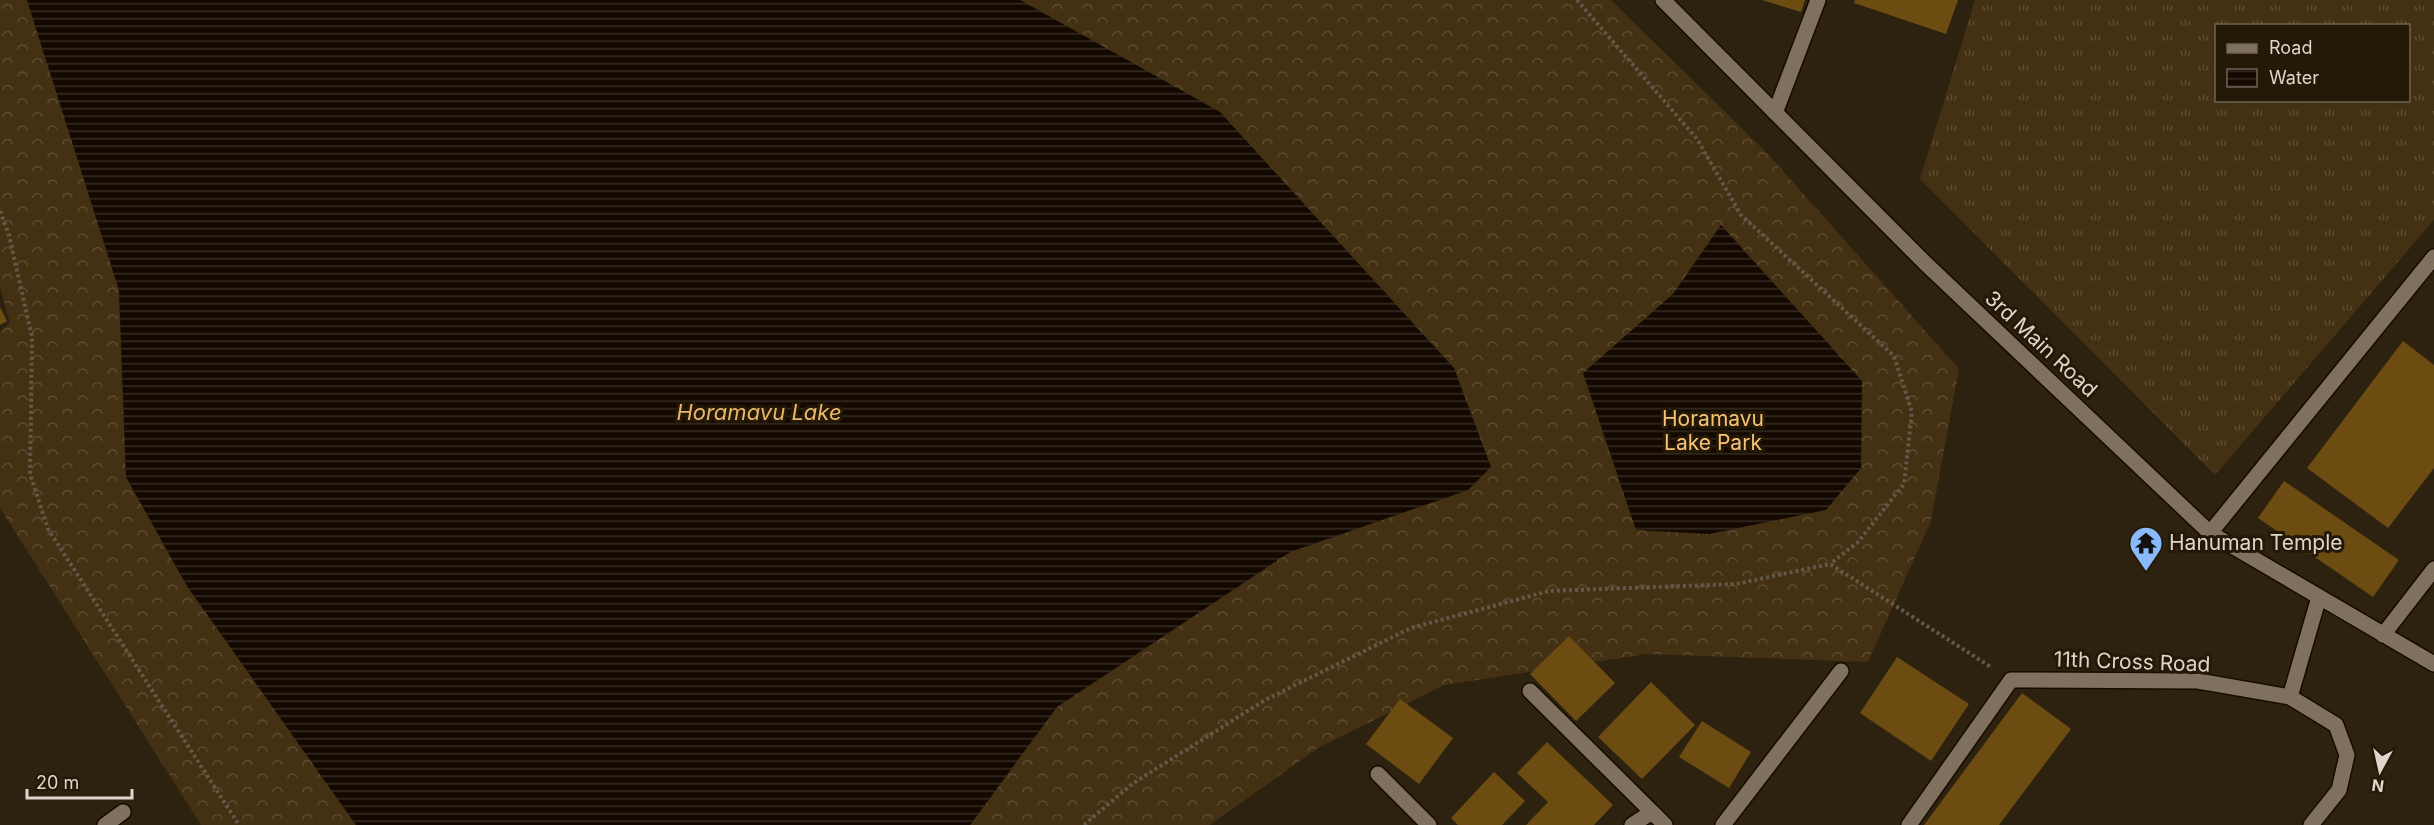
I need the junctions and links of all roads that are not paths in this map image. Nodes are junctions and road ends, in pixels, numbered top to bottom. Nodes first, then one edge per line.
1 (1663, 0) edge
2 (1818, 0) edge
3 (1775, 113) junction
4 (2434, 257) edge
5 (2210, 533) junction
6 (2434, 569) edge
7 (2319, 597) junction
8 (2383, 635) junction
9 (2434, 664) edge
10 (1841, 671) dead end
11 (1530, 691) dead end
12 (2290, 697) junction
13 (1378, 774) dead end
14 (123, 812) dead end
15 (1652, 812) junction
16 (105, 825) edge
17 (1429, 825) edge
18 (1632, 825) edge
19 (1665, 825) edge
20 (1724, 825) edge
21 (1909, 825) edge
22 (2311, 825) edge

1 - 3 street, 3rd Main Road
2 - 3 street
3 - 5 street, 3rd Main Road
4 - 5 street
5 - 7 street, 3rd Main Road
6 - 8 street
7 - 8 street, 3rd Main Road
7 - 12 street
8 - 9 street, 3rd Main Road
10 - 20 street
11 - 15 street
12 - 21 street, 11th Cross Road
12 - 22 street
13 - 17 street
14 - 16 street
15 - 18 street
15 - 19 street

